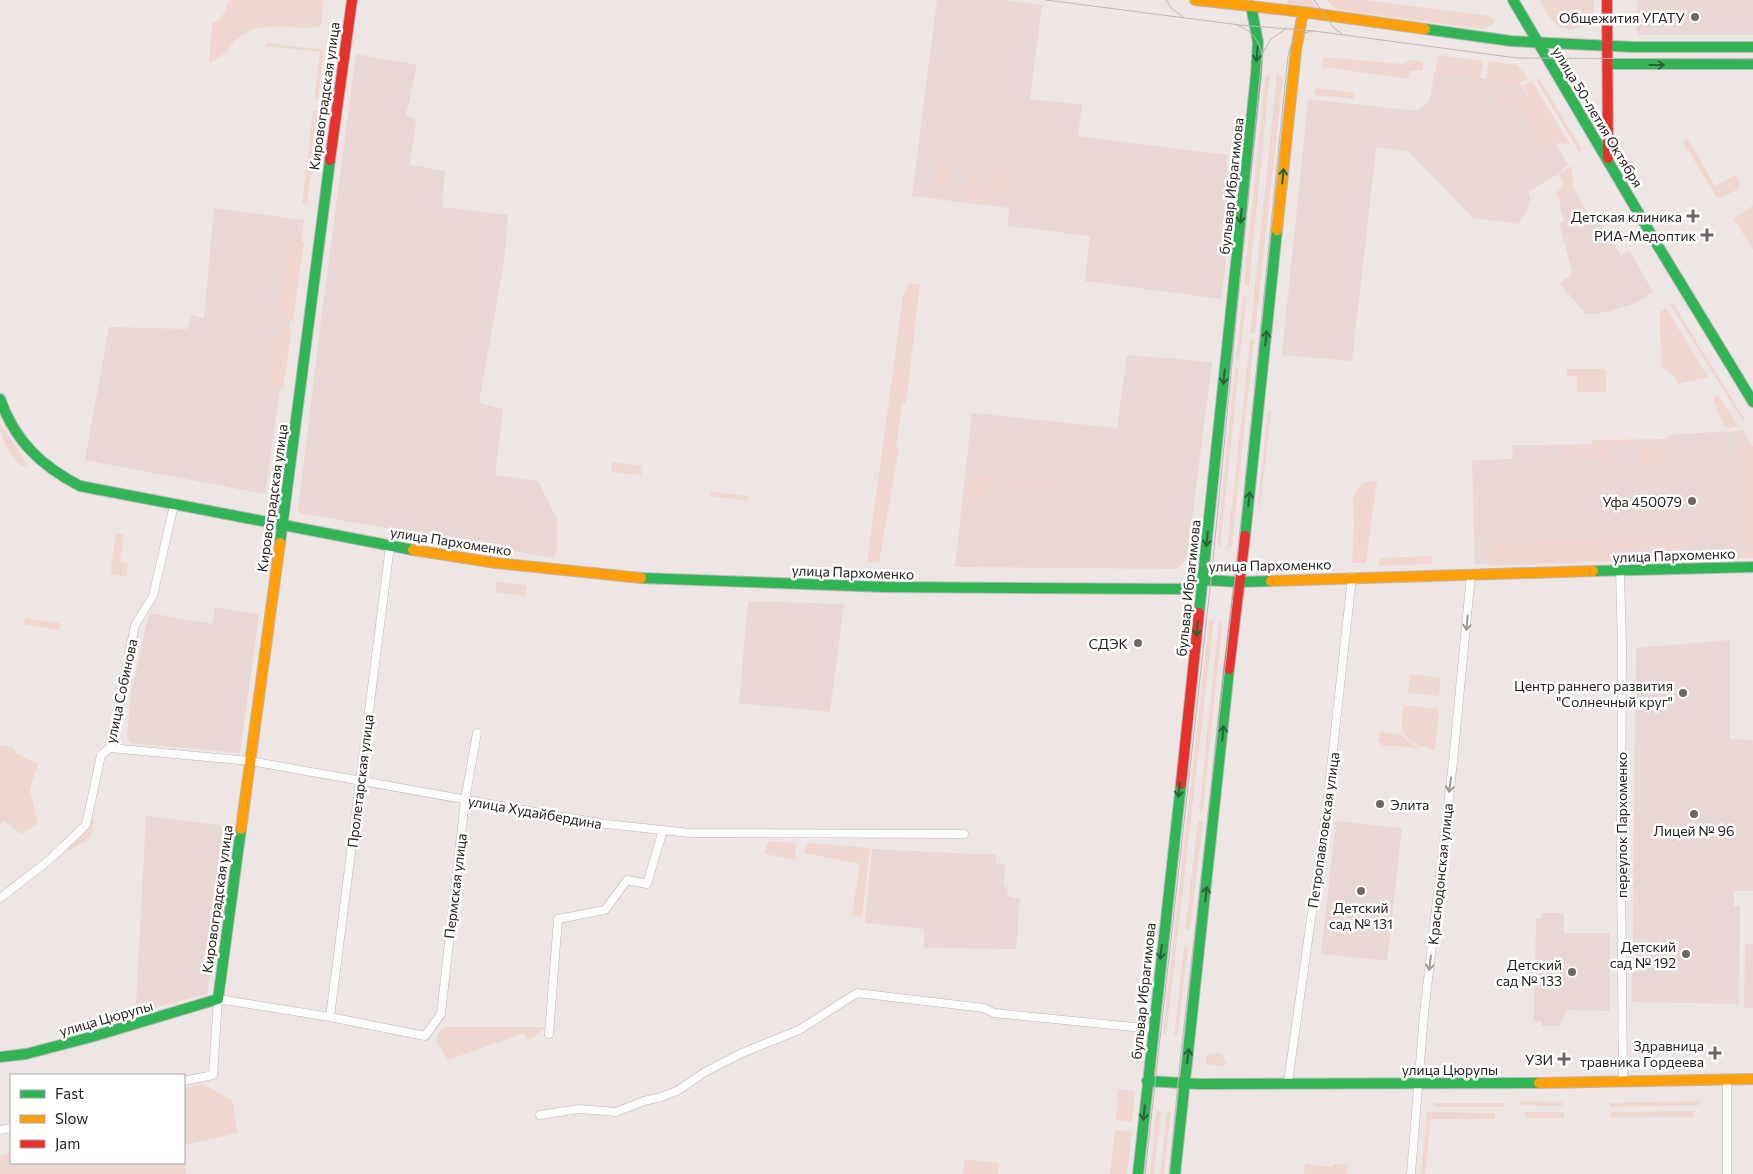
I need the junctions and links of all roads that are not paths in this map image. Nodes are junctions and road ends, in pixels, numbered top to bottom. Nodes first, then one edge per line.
1 (352, 0) edge
2 (1195, 0) edge
3 (1514, 0) edge
4 (1607, 0) edge
5 (1251, 6) junction
6 (1303, 12) junction
7 (1538, 42) junction
8 (1608, 46) junction
9 (1753, 47) edge
10 (1608, 64) junction
11 (1753, 64) edge
12 (1608, 159) junction
13 (0, 399) edge
14 (1753, 402) edge
15 (174, 505) junction
16 (282, 525) junction
17 (390, 546) junction
18 (1753, 567) edge
19 (1620, 571) junction
20 (1471, 574) junction
21 (1352, 577) junction
22 (1203, 580) junction
23 (1240, 582) junction
24 (477, 733) dead end
25 (110, 748) junction
26 (250, 760) junction
27 (360, 781) junction
28 (465, 800) junction
29 (663, 830) junction
30 (964, 834) dead end
31 (0, 898) edge
32 (218, 999) junction
33 (330, 1017) junction
34 (1153, 1029) junction
35 (549, 1034) dead end
36 (0, 1057) edge
37 (1727, 1079) junction
38 (1753, 1079) edge
39 (1623, 1080) junction
40 (185, 1081) edge
41 (1147, 1081) junction
42 (1288, 1082) junction
43 (1184, 1083) junction
44 (1419, 1083) junction
45 (540, 1115) dead end
46 (1138, 1174) edge
47 (1175, 1174) edge
48 (1411, 1174) edge
49 (1727, 1174) edge

1 - 16 main road, Кировоградская улица
2 - 5 main road
3 - 7 main road, улица 50-летия Октября
4 - 8 main road
5 - 6 main road
5 -> 22 main road, бульвар Ибрагимова
6 - 7 main road
23 -> 6 main road
7 - 8 main road
7 - 12 main road, улица 50-летия Октября
8 - 9 main road
8 - 10 main road
10 -> 11 main road
10 - 12 main road
12 - 14 main road, улица 50-летия Октября
13 - 15 main road, улица Пархоменко
15 - 16 main road, улица Пархоменко
15 - 25 street, улица Собинова
16 - 17 main road, улица Пархоменко
16 - 26 main road, Кировоградская улица
17 - 22 main road, улица Пархоменко
17 - 27 street, Пролетарская улица
18 - 19 main road, улица Пархоменко
19 - 20 main road, улица Пархоменко
19 - 39 street, переулок Пархоменко
20 - 21 main road, улица Пархоменко
20 -> 44 street, Краснодонская улица
21 - 23 main road, улица Пархоменко
21 - 42 street, Петропавловская улица
22 - 23 main road, улица Пархоменко
22 -> 34 main road, бульвар Ибрагимова
43 -> 23 main road
24 - 28 street, Пермская улица
25 - 26 street, улица Худайбердина
25 - 31 street, улица Собинова
26 - 27 street, улица Худайбердина
26 - 32 main road, Кировоградская улица
27 - 28 street, улица Худайбердина
27 - 33 street, Пролетарская улица
28 - 29 street, улица Худайбердина
28 - 33 street, Пермская улица
29 - 30 street, улица Худайбердина
29 - 35 street
32 - 33 street
32 - 36 main road, улица Цюрупы
32 - 40 street
34 - 41 main road, бульвар Ибрагимова
34 - 45 street
37 - 38 main road, улица Цюрупы
37 - 39 main road, улица Цюрупы
37 - 49 street
39 - 44 main road, улица Цюрупы
41 - 43 main road, улица Цюрупы
41 -> 46 main road, бульвар Ибрагимова
42 - 43 main road, улица Цюрупы
42 - 44 main road, улица Цюрупы
43 - 47 main road
44 - 48 street, Краснодонская улица

